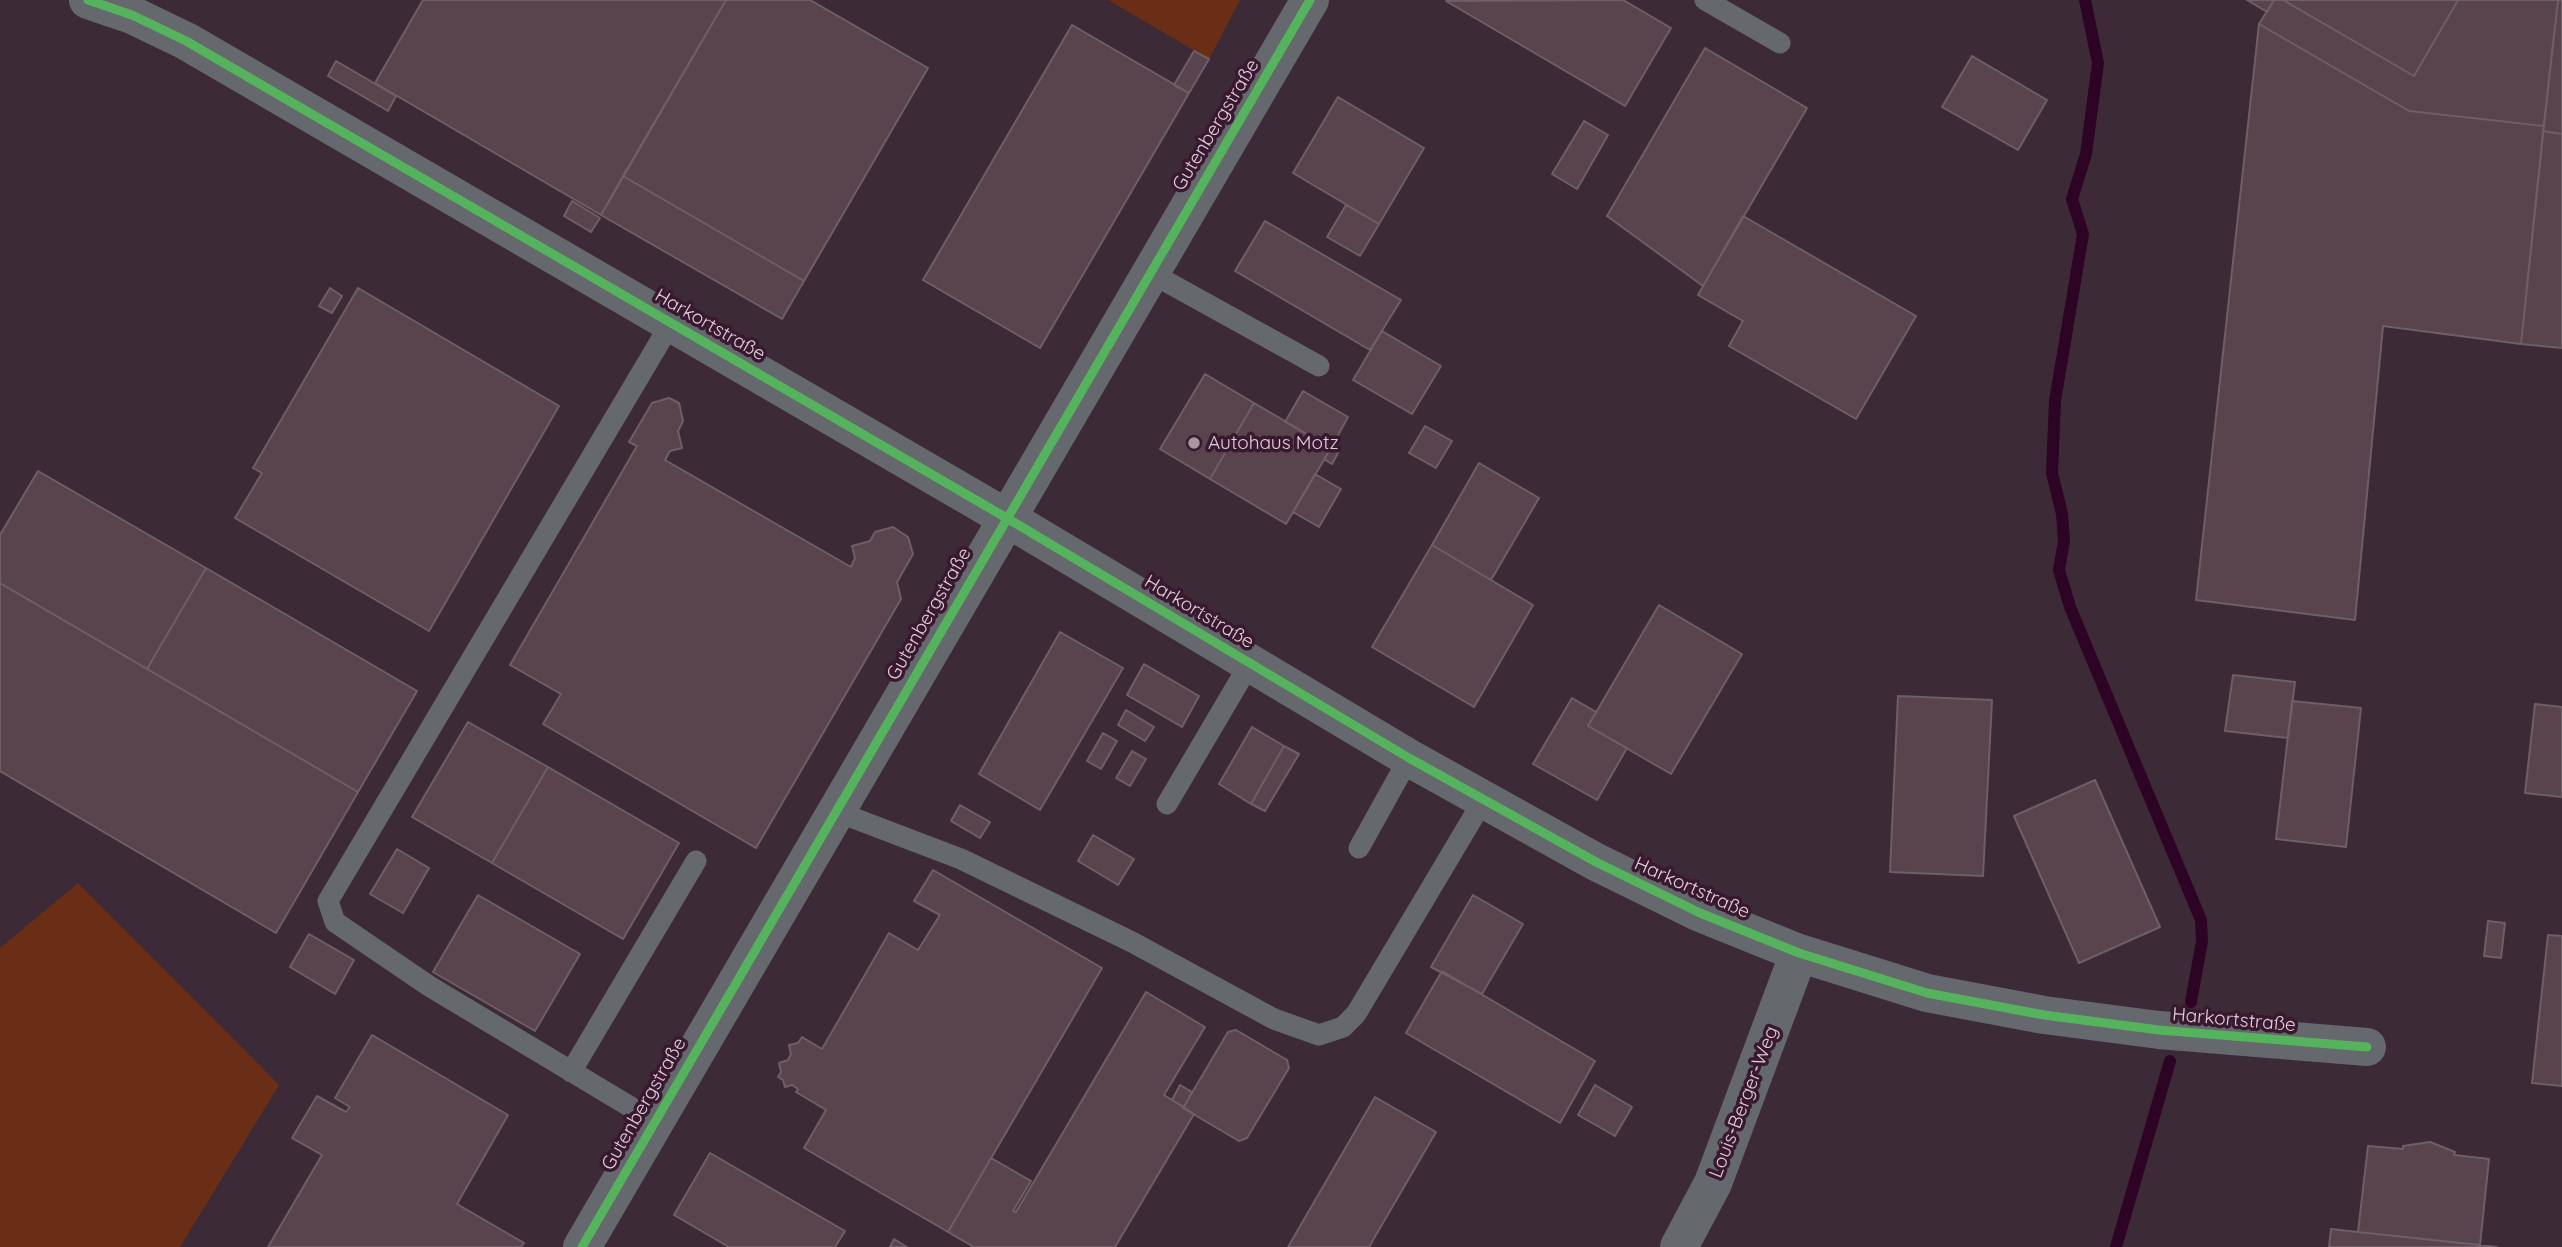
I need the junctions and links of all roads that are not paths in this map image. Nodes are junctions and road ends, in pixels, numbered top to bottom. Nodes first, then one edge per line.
1 (88, 0) edge
2 (1310, 0) edge
3 (1705, 0) edge
4 (1780, 43) dead end
5 (1149, 272) junction
6 (671, 323) junction
7 (1319, 366) dead end
8 (1006, 517) junction
9 (1250, 663) junction
10 (1409, 758) junction
11 (1485, 799) junction
12 (1167, 804) dead end
13 (835, 811) junction
14 (1359, 848) dead end
15 (696, 861) dead end
16 (1799, 953) junction
17 (2367, 1047) dead end
18 (571, 1072) junction
19 (654, 1121) junction
20 (582, 1247) edge
21 (1679, 1247) edge

1 - 6 street, Harkortstraße
2 - 5 street, Gutenbergstraße
3 - 4 lane
5 - 7 lane
5 - 8 street, Gutenbergstraße
6 - 8 street, Harkortstraße
6 - 18 lane
8 - 9 street, Harkortstraße
8 - 13 street, Gutenbergstraße
9 - 10 street, Harkortstraße
9 - 12 lane
10 - 11 street, Harkortstraße
10 - 14 lane
11 - 13 lane
11 - 16 street, Harkortstraße
13 - 19 street, Gutenbergstraße
15 - 18 lane
16 - 17 street, Harkortstraße
16 - 21 street, Louis-Berger-Weg
18 - 19 lane
19 - 20 street, Gutenbergstraße

